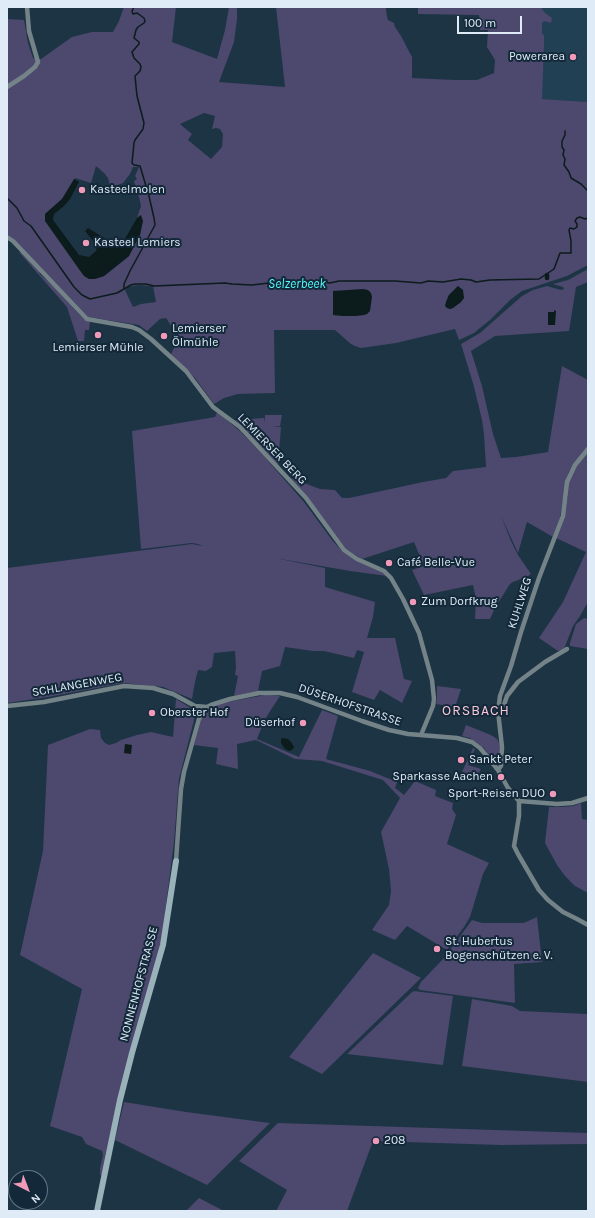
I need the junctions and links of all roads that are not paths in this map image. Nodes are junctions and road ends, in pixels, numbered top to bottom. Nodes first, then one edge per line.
1 (27, 7) edge
2 (7, 87) edge
3 (7, 237) edge
4 (588, 449) edge
5 (567, 648) dead end
6 (7, 706) edge
7 (195, 706) junction
8 (207, 707) junction
9 (201, 715) junction
10 (498, 715) junction
11 (421, 735) junction
12 (498, 770) junction
13 (588, 798) edge
14 (519, 801) junction
15 (176, 861) joint
16 (588, 925) edge
17 (97, 1211) edge

1 - 2 street
3 - 11 street, LEMIERSER BERG
4 - 10 street, KUHLWEG
5 - 10 street
6 - 7 street, SCHLANGENWEG
7 - 8 street, DÜSERHOFSTRASSE
7 - 9 street
8 - 9 street, NONNENHOFSTRASSE
8 - 11 street, DÜSERHOFSTRASSE
9 - 15 street, NONNENHOFSTRASSE
10 - 12 street, KUHLWEG
11 - 12 street, DÜSERHOFSTRASSE
12 - 14 street, DÜSERHOFSTRASSE
13 - 14 street
14 - 16 street
15 - 17 street, NONNENHOFSTRASSE

